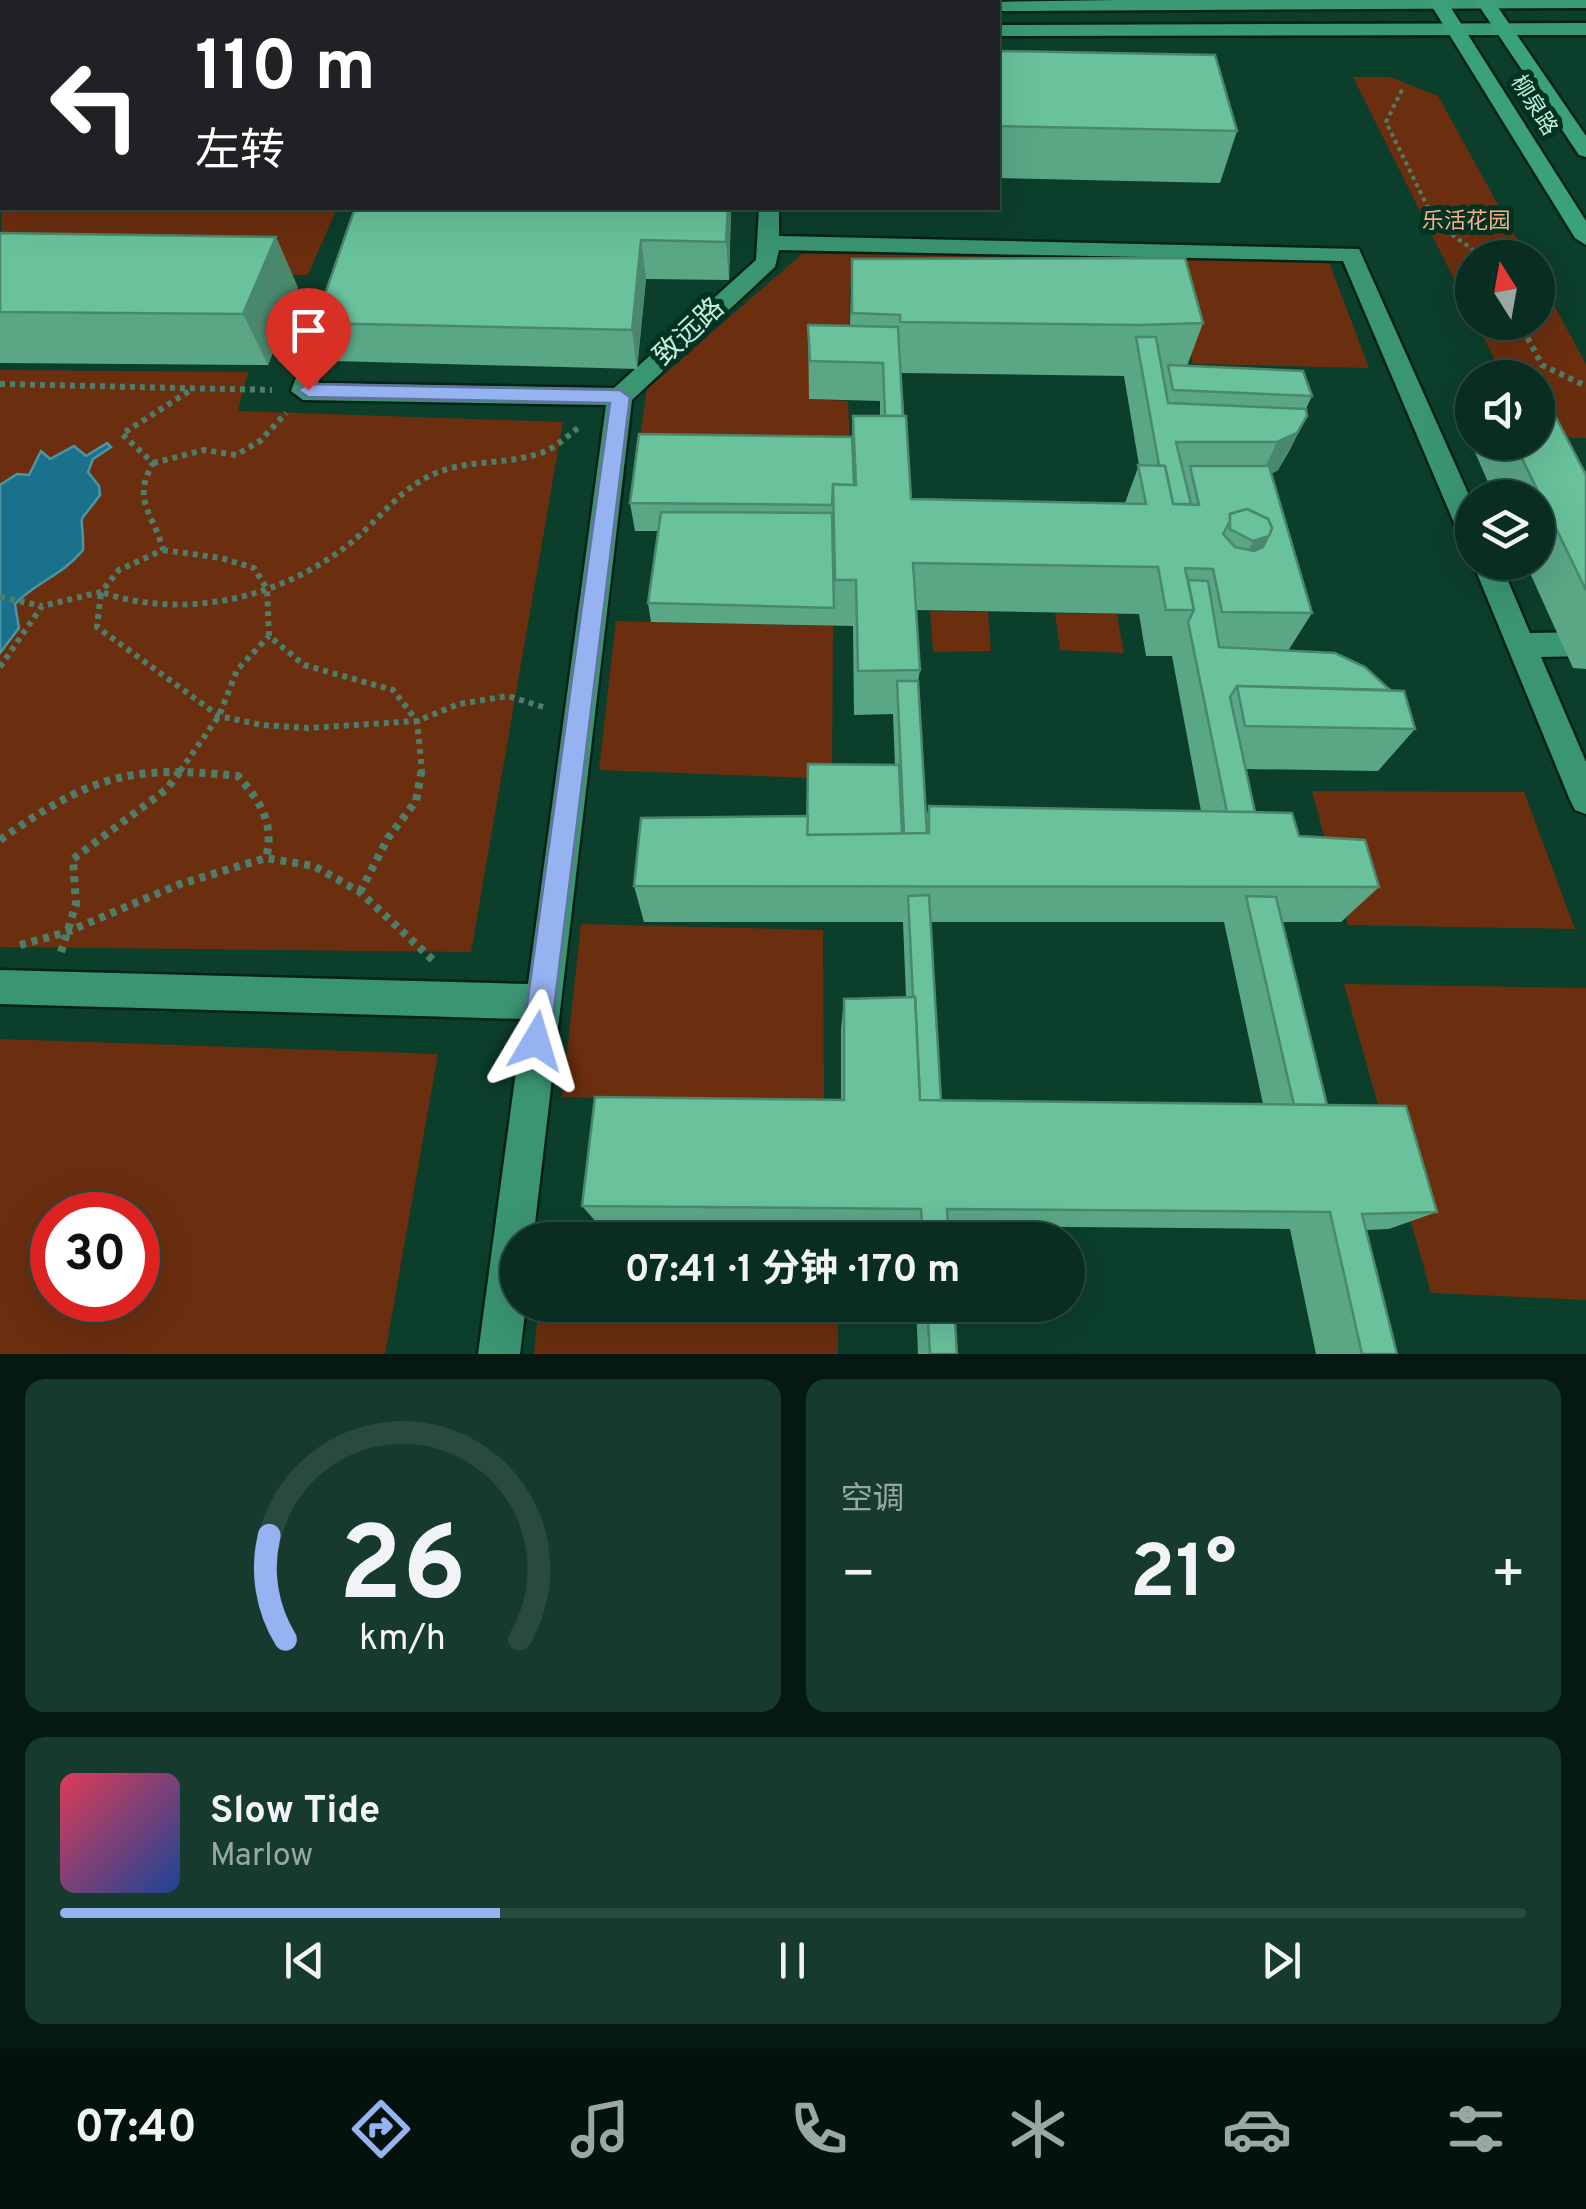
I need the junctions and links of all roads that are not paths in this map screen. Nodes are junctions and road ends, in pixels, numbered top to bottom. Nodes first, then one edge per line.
1 (1439, 3) edge
2 (1486, 3) edge
3 (1586, 4) edge
4 (1000, 6) edge
5 (1586, 28) edge
6 (1456, 29) junction
7 (1504, 29) junction
8 (1000, 31) edge
9 (1586, 151) edge
10 (769, 210) edge
11 (1586, 238) edge
12 (768, 243) junction
13 (342, 286) edge
14 (620, 397) junction
15 (1455, 493) edge
16 (1493, 580) edge
17 (1520, 644) junction
18 (1586, 644) edge
19 (1586, 800) edge
20 (0, 987) edge
21 (541, 1002) junction
22 (499, 1354) edge

1 - 2 main road
1 - 4 main road
1 - 6 main road, 柳泉路
2 - 3 main road
2 - 7 main road, 柳泉路
5 - 7 main road
6 - 7 main road
6 - 8 main road
6 - 11 main road, 柳泉路
7 - 9 main road, 柳泉路
10 - 12 street, 致远路
12 - 14 street, 致远路
12 - 15 street
13 - 14 street
14 - 21 street
16 - 17 street
17 - 18 street
17 - 19 street
20 - 21 street
21 - 22 street

